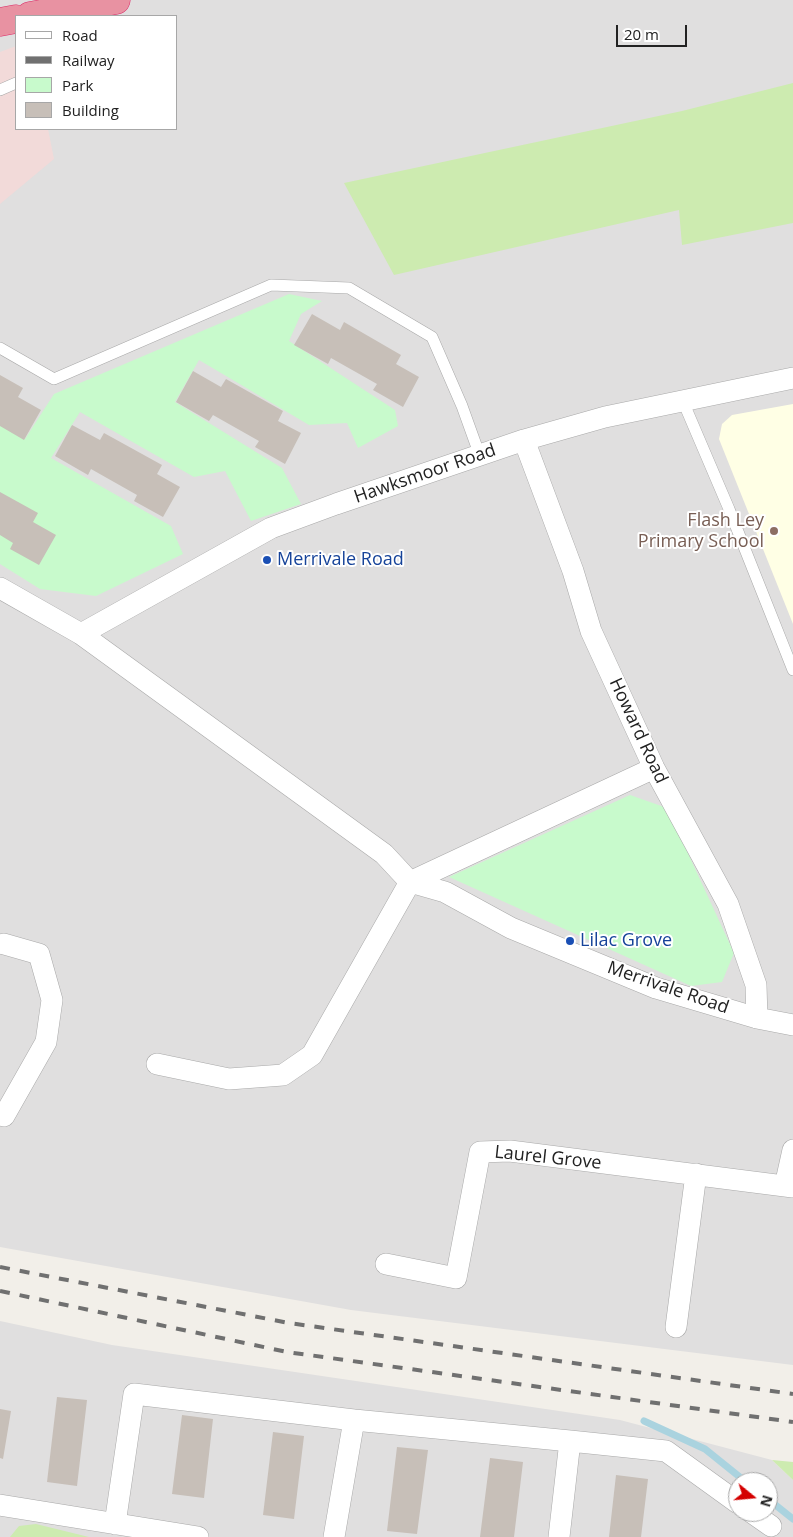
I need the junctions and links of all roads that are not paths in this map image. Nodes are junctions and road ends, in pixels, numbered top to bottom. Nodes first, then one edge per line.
1 (116, 0) edge
2 (35, 15) edge
3 (15, 19) edge
4 (0, 22) edge
5 (15, 83) edge
6 (0, 90) edge
7 (0, 348) edge
8 (793, 378) edge
9 (682, 399) junction
10 (524, 440) junction
11 (480, 456) junction
12 (0, 588) edge
13 (81, 634) junction
14 (793, 670) edge
15 (654, 768) junction
16 (410, 882) junction
17 (4, 944) dead end
18 (757, 1018) junction
19 (793, 1025) edge
20 (157, 1064) dead end
21 (1, 1119) edge
22 (793, 1150) edge
23 (696, 1174) junction
24 (789, 1186) edge
25 (386, 1264) dead end
26 (676, 1327) dead end
27 (354, 1420) junction
28 (570, 1440) junction
29 (728, 1496) edge
30 (0, 1505) edge
31 (765, 1522) edge
32 (771, 1526) dead end
33 (104, 1527) edge
34 (198, 1537) edge
35 (334, 1537) edge
36 (559, 1537) edge

1 - 2 highway
3 - 4 highway
5 - 6 lane
7 - 11 lane
8 - 9 street, Hawksmoor Road
9 - 10 street, Hawksmoor Road
9 - 14 lane
10 - 11 street, Hawksmoor Road
10 - 15 street, Howard Road
11 - 13 street, Hawksmoor Road
12 - 13 street
13 - 16 street
15 - 16 street
15 - 18 street, Howard Road
16 - 18 street, Merrivale Road
16 - 20 street
17 - 21 street
18 - 19 street, Merrivale Road
22 - 24 street, Laurel Grove
23 - 24 street, Laurel Grove
23 - 25 street, Laurel Grove
23 - 26 street
27 - 28 street
27 - 33 street
27 - 35 street
28 - 29 street
28 - 36 street
30 - 33 street
31 - 32 street
33 - 34 street

